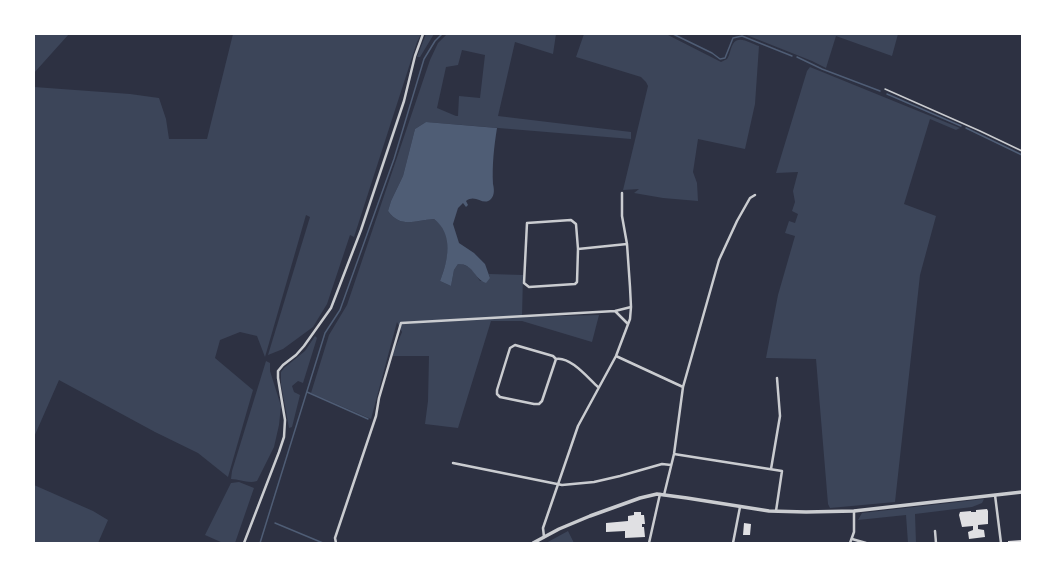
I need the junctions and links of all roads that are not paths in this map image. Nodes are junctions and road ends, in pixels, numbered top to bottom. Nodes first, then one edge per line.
1 (423, 34) edge
2 (885, 89) dead end
3 (1022, 151) edge
4 (622, 193) dead end
5 (755, 195) dead end
6 (626, 244) junction
7 (578, 249) junction
8 (631, 307) junction
9 (615, 311) junction
10 (628, 324) junction
11 (616, 356) junction
12 (556, 358) junction
13 (777, 378) dead end
14 (598, 387) junction
15 (683, 387) junction
16 (674, 454) junction
17 (453, 464) dead end
18 (671, 465) junction
19 (771, 469) junction
20 (558, 485) junction
21 (1022, 492) edge
22 (662, 495) junction
23 (995, 495) junction
24 (740, 506) junction
25 (776, 511) junction
26 (854, 511) junction
27 (935, 531) dead end
28 (544, 537) junction
29 (852, 539) junction
30 (244, 543) edge
31 (336, 543) edge
32 (533, 543) edge
33 (649, 543) edge
34 (734, 543) edge
35 (850, 543) edge
36 (866, 543) edge
37 (936, 543) edge
38 (1001, 543) edge

1 - 30 street
2 - 3 lane
4 - 6 street
5 - 15 street
6 - 7 street
6 - 8 street
7 - 7 street
8 - 9 street
8 - 10 street
9 - 10 street
9 - 31 street
10 - 11 street
11 - 14 street
11 - 15 street
12 - 12 street
12 - 14 street
13 - 19 street
14 - 20 street
15 - 16 street
16 - 18 street
16 - 19 street
17 - 20 street
18 - 20 street
18 - 22 street
19 - 25 street
20 - 28 street
21 - 23 street
22 - 24 street
22 - 28 street
22 - 33 street
23 - 26 street
23 - 38 street
24 - 25 street
24 - 34 street
25 - 26 street
26 - 29 street
27 - 37 street
28 - 32 street
29 - 35 street
29 - 36 street

